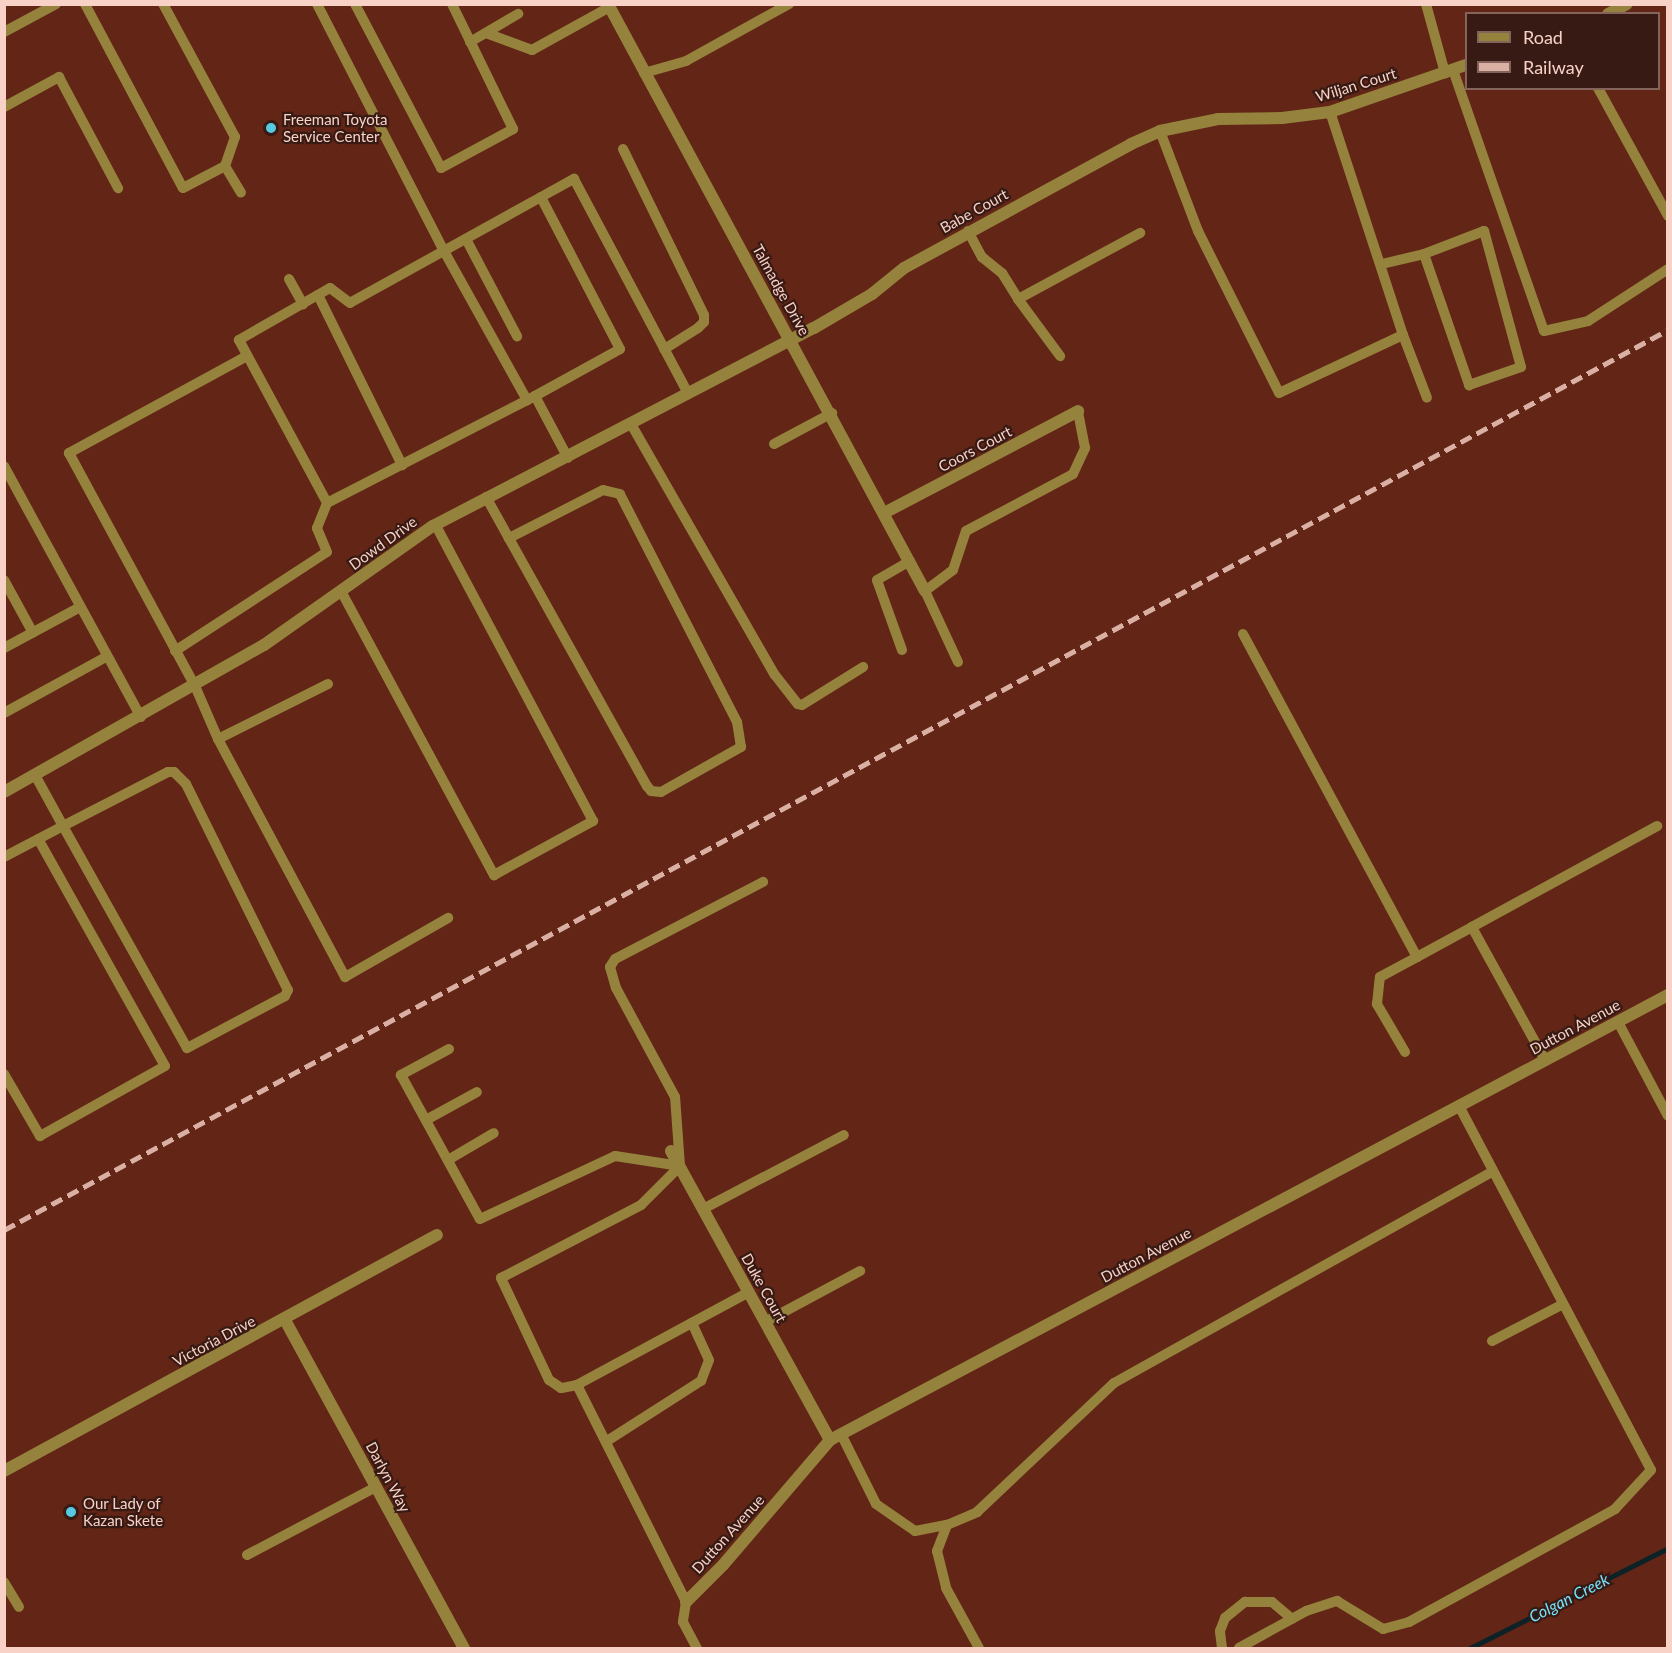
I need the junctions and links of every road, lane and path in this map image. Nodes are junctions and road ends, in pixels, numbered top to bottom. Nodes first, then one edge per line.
1 (56, 4) edge
2 (85, 4) edge
3 (163, 4) edge
4 (317, 4) edge
5 (355, 4) edge
6 (452, 4) edge
7 (789, 4) edge
8 (1426, 4) edge
9 (1627, 4) edge
10 (609, 6) edge
11 (1612, 12) edge
12 (518, 14) dead end
13 (4, 32) edge
14 (486, 33) junction
15 (470, 42) junction
16 (1465, 66) edge
17 (1449, 71) junction
18 (644, 73) junction
19 (1599, 90) edge
20 (4, 107) edge
21 (1330, 112) junction
22 (1180, 126) joint
23 (1160, 131) junction
24 (623, 150) dead end
25 (225, 166) junction
26 (118, 188) dead end
27 (241, 194) dead end
28 (541, 197) junction
29 (1668, 216) edge
30 (968, 231) junction
31 (1140, 233) dead end
32 (466, 239) junction
33 (444, 250) junction
34 (1424, 254) junction
35 (1382, 264) junction
36 (1668, 269) edge
37 (289, 279) dead end
38 (318, 296) junction
39 (1018, 299) junction
40 (303, 304) junction
41 (1404, 335) junction
42 (517, 336) dead end
43 (791, 339) junction
44 (664, 349) junction
45 (247, 356) junction
46 (1060, 356) dead end
47 (688, 393) junction
48 (531, 398) junction
49 (1426, 398) dead end
50 (1078, 411) joint
51 (832, 413) junction
52 (631, 424) junction
53 (774, 444) dead end
54 (568, 458) junction
55 (402, 465) junction
56 (4, 466) edge
57 (486, 497) junction
58 (327, 503) junction
59 (886, 512) junction
60 (435, 524) junction
61 (508, 538) junction
62 (910, 561) junction
63 (4, 580) edge
64 (341, 591) junction
65 (925, 591) junction
66 (80, 607) junction
67 (33, 633) junction
68 (1243, 634) dead end
69 (4, 648) edge
70 (902, 650) dead end
71 (175, 651) junction
72 (106, 657) junction
73 (958, 662) dead end
74 (863, 667) dead end
75 (328, 684) dead end
76 (195, 686) junction
77 (4, 713) edge
78 (141, 717) junction
79 (218, 739) junction
80 (35, 775) junction
81 (4, 792) edge
82 (63, 826) junction
83 (1657, 826) dead end
84 (39, 839) junction
85 (4, 857) edge
86 (762, 882) dead end
87 (448, 918) dead end
88 (1472, 927) junction
89 (1417, 957) junction
90 (1668, 996) edge
91 (1618, 1022) junction
92 (449, 1049) dead end
93 (1405, 1052) dead end
94 (1545, 1060) junction
95 (4, 1074) edge
96 (477, 1092) dead end
97 (1459, 1106) junction
98 (1668, 1116) edge
99 (426, 1120) junction
100 (494, 1133) dead end
101 (844, 1135) dead end
102 (671, 1151) dead end
103 (448, 1160) junction
104 (680, 1166) junction
105 (1493, 1171) junction
106 (703, 1209) junction
107 (437, 1235) dead end
108 (860, 1271) dead end
109 (749, 1292) junction
110 (1563, 1304) junction
111 (285, 1320) junction
112 (765, 1322) junction
113 (692, 1323) junction
114 (1492, 1341) dead end
115 (577, 1385) junction
116 (835, 1437) junction
117 (608, 1441) junction
118 (4, 1471) edge
119 (376, 1487) junction
120 (947, 1525) junction
121 (247, 1555) dead end
122 (4, 1582) edge
123 (686, 1602) junction
124 (19, 1607) dead end
125 (1292, 1619) junction
126 (464, 1648) edge
127 (697, 1648) edge
128 (979, 1648) edge
129 (1222, 1648) edge
130 (1239, 1648) edge

1 - 13 lane
2 - 25 lane
3 - 25 lane
4 - 33 lane
5 - 15 lane
6 - 15 lane
7 - 18 lane
8 - 17 lane
9 - 11 street
10 - 14 lane
10 - 18 street, Talmadge Drive
12 - 14 lane
14 - 15 lane
16 - 17 street, Wiljan Court
17 - 21 street, Wiljan Court
17 - 36 lane
18 - 43 street, Talmadge Drive
19 - 29 lane
20 - 26 lane
21 - 22 street, Wiljan Court
21 - 35 lane
22 - 23 street, Babe Court
23 - 30 street, Babe Court
23 - 41 lane
24 - 44 lane
25 - 27 lane
28 - 32 lane
28 - 44 lane
28 - 48 lane
30 - 39 lane
30 - 43 street, Babe Court
31 - 39 lane
32 - 33 lane
32 - 42 lane
33 - 38 lane
33 - 48 lane
34 - 34 lane
34 - 35 lane
35 - 41 lane
37 - 40 lane
38 - 40 lane
38 - 55 lane
39 - 46 lane
40 - 45 lane
41 - 49 lane
43 - 47 street, Dowd Drive
43 - 51 street, Talmadge Drive
44 - 47 lane
45 - 58 lane
45 - 71 lane
47 - 52 street, Dowd Drive
48 - 54 lane
48 - 55 lane
50 - 59 street, Coors Court
50 - 65 lane
51 - 53 lane
51 - 59 street, Talmadge Drive
52 - 54 street, Dowd Drive
52 - 74 lane
54 - 57 street, Dowd Drive
55 - 58 lane
56 - 66 lane
57 - 60 street, Dowd Drive
57 - 61 lane
58 - 71 lane
59 - 62 street, Talmadge Drive
60 - 64 street, Dowd Drive
60 - 64 lane
61 - 61 lane
62 - 65 street, Talmadge Drive
62 - 70 lane
63 - 67 lane
64 - 76 street, Dowd Drive
65 - 73 lane
66 - 67 lane
66 - 72 lane
67 - 69 lane
68 - 89 lane
71 - 76 lane
72 - 77 lane
72 - 78 lane
75 - 79 lane
76 - 78 street, Dowd Drive
76 - 79 lane
78 - 80 street, Dowd Drive
79 - 87 lane
80 - 81 street, Dowd Drive
80 - 82 lane
82 - 82 lane
82 - 84 lane
83 - 88 lane
84 - 85 lane
84 - 95 lane
86 - 104 lane
88 - 89 lane
88 - 94 lane
89 - 93 lane
90 - 91 street, Dutton Avenue
91 - 94 street, Dutton Avenue
91 - 98 lane
92 - 99 lane
94 - 97 street, Dutton Avenue
96 - 99 lane
97 - 105 lane
97 - 116 street, Dutton Avenue
99 - 103 lane
100 - 103 lane
101 - 106 lane
102 - 104 street, Duke Court
103 - 104 lane
104 - 106 street, Duke Court
104 - 115 lane
105 - 110 lane
105 - 120 lane
106 - 109 street, Duke Court
107 - 111 street, Victoria Drive
108 - 112 lane
109 - 112 street, Duke Court
109 - 113 lane
110 - 114 lane
110 - 125 lane
111 - 118 street, Victoria Drive
111 - 119 street, Darlyn Way
112 - 116 street, Duke Court
113 - 115 lane
113 - 117 lane
115 - 117 lane
116 - 120 lane
116 - 123 street, Dutton Avenue
117 - 123 lane
119 - 121 lane
119 - 126 street, Darlyn Way
120 - 128 lane
122 - 124 lane
123 - 127 lane
125 - 129 lane
125 - 130 lane

